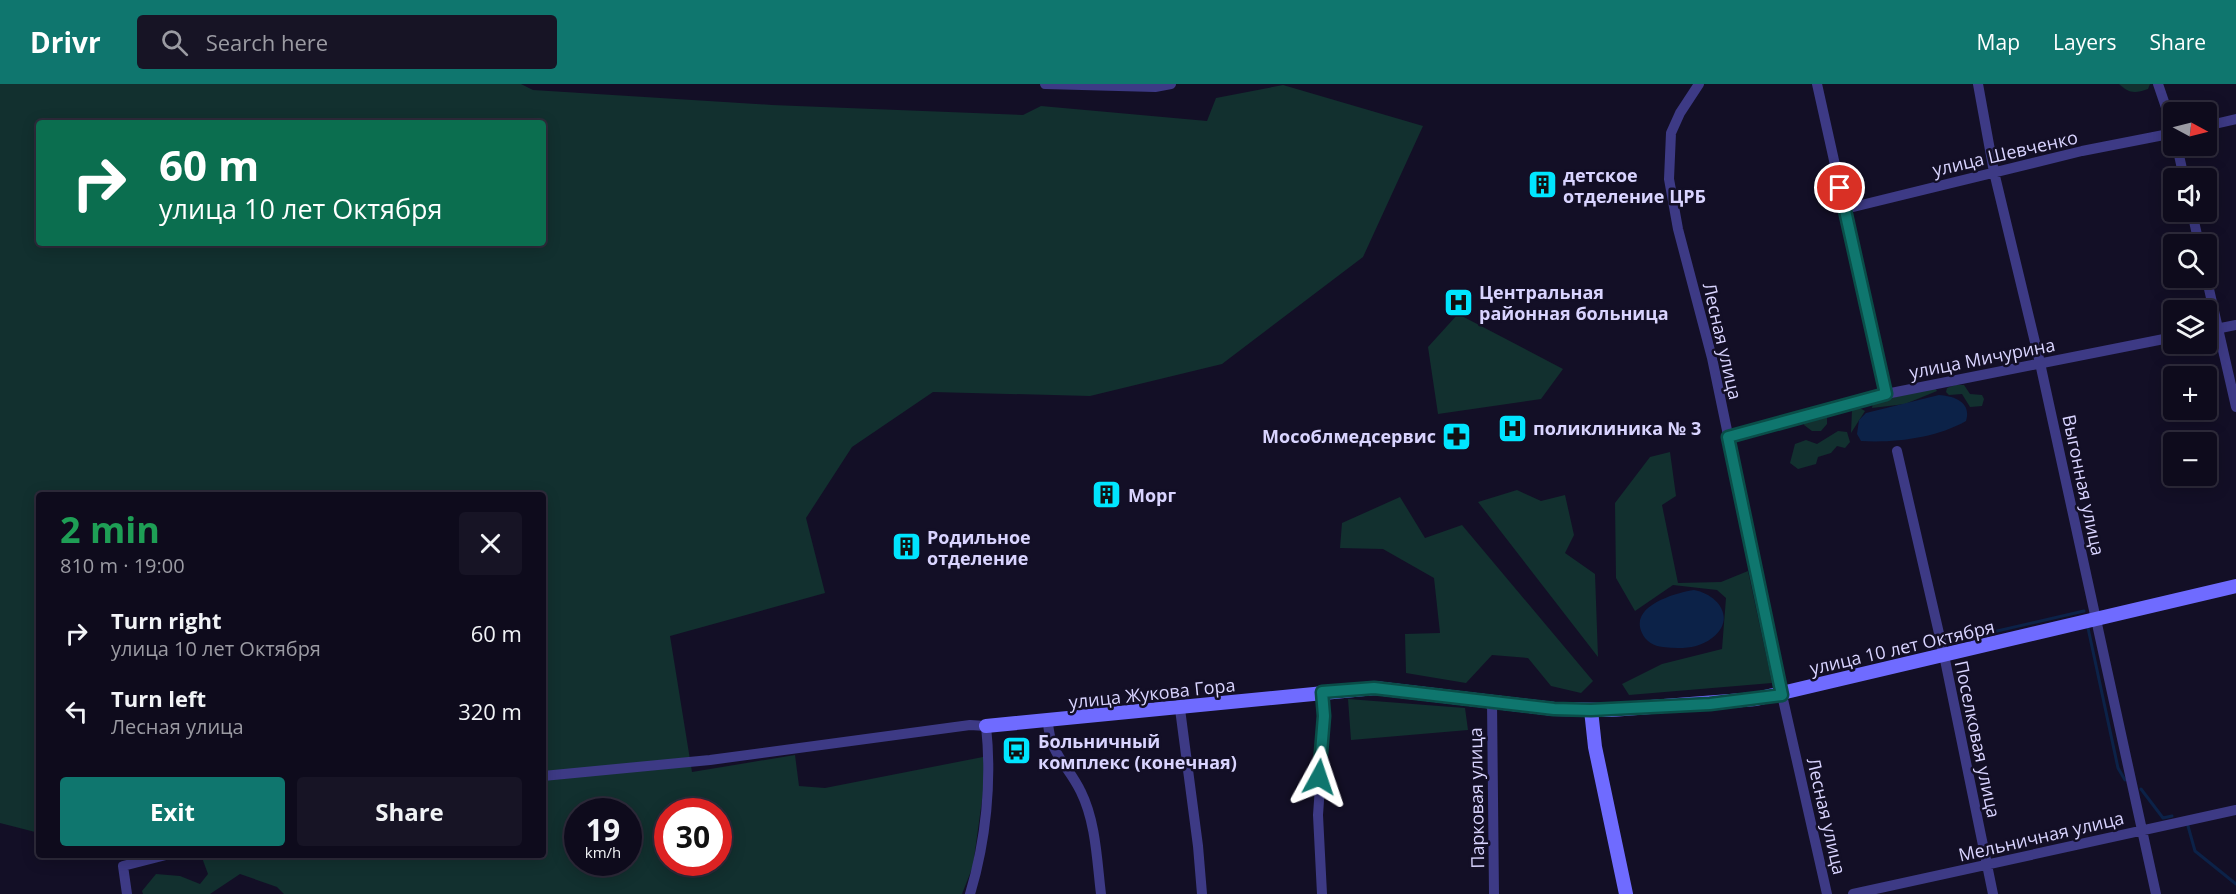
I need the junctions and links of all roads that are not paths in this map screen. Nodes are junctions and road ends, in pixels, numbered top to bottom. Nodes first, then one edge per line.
1 (1045, 84) edge
2 (1171, 84) edge
3 (1699, 84) edge
4 (1817, 84) edge
5 (1978, 84) edge
6 (2159, 85) edge
7 (2164, 102) edge
8 (2236, 119) edge
9 (2217, 123) edge
10 (2163, 134) edge
11 (1994, 172) junction
12 (1845, 209) junction
13 (2209, 288) edge
14 (2236, 325) edge
15 (2218, 328) junction
16 (2163, 339) edge
17 (2040, 363) junction
18 (1886, 394) junction
19 (2236, 407) edge
20 (1728, 437) junction
21 (1897, 451) dead end
22 (2236, 586) edge
23 (2096, 619) junction
24 (1944, 655) junction
25 (1322, 692) junction
26 (1782, 695) junction
27 (1492, 702) junction
28 (1180, 709) junction
29 (1591, 710) junction
30 (1048, 721) junction
31 (986, 726) junction
32 (546, 776) edge
33 (2236, 810) edge
34 (2142, 830) junction
35 (154, 858) edge
36 (1989, 865) junction
37 (127, 894) edge
38 (970, 894) edge
39 (1101, 894) edge
40 (1202, 894) edge
41 (1322, 894) edge
42 (1494, 894) edge
43 (1626, 894) edge
44 (1827, 894) edge
45 (1853, 894) edge
46 (1994, 894) edge
47 (2156, 894) edge

1 - 2 street
3 - 20 street, Лесная улица
4 - 12 street
5 - 11 street, Выгонная улица
6 - 7 street
8 - 9 street
10 - 11 street, улица Шевченко
11 - 12 street, улица Шевченко
11 - 17 street, Выгонная улица
12 - 18 street
13 - 15 street
14 - 15 street
15 - 19 street
16 - 17 street, улица Мичурина
17 - 18 street, улица Мичурина
17 - 23 street, Выгонная улица
18 - 20 street, улица Мичурина
20 - 26 street, Лесная улица
21 - 24 street, Поселковая улица
22 - 23 street, улица 10 лет Октября
23 - 24 street, улица 10 лет Октября
23 - 34 street, Выгонная улица
24 - 26 street, улица 10 лет Октября
24 - 36 street, Поселковая улица
25 - 27 street, улица 10 лет Октября
25 - 28 street, улица Жукова Гора
25 - 41 street
26 - 29 street, улица 10 лет Октября
26 - 44 street, Лесная улица
27 - 29 street, улица 10 лет Октября
27 - 42 street, Парковая улица
28 - 30 street, улица Жукова Гора
28 - 40 street
29 - 43 street
30 - 31 street, улица Жукова Гора
30 - 39 street
31 - 32 street
31 - 38 street
33 - 34 street, Мельничная улица
34 - 36 street, Мельничная улица
34 - 47 street, Выгонная улица
35 - 37 street
36 - 45 street, Мельничная улица
36 - 46 street, Поселковая улица

